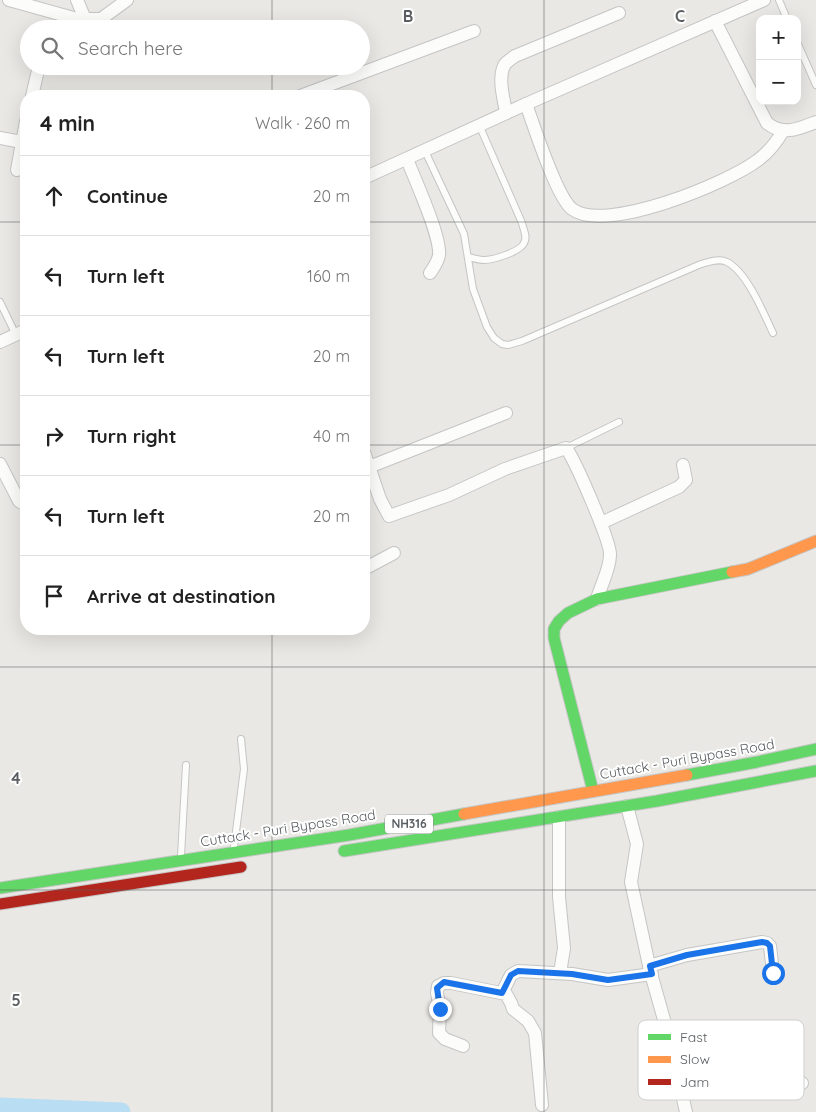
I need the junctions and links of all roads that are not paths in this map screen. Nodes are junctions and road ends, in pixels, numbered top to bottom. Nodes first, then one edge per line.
1 (12, 0) edge
2 (77, 0) edge
3 (127, 0) edge
4 (764, 0) edge
5 (779, 0) edge
6 (619, 13) dead end
7 (785, 15) edge
8 (85, 19) junction
9 (715, 21) junction
10 (474, 31) dead end
11 (801, 51) edge
12 (370, 71) edge
13 (36, 75) edge
14 (361, 75) edge
15 (816, 85) edge
16 (33, 90) edge
17 (322, 90) edge
18 (526, 104) junction
19 (506, 114) junction
20 (816, 122) edge
21 (480, 127) junction
22 (783, 131) junction
23 (0, 138) edge
24 (20, 142) edge
25 (425, 151) junction
26 (20, 153) edge
27 (407, 159) junction
28 (17, 170) dead end
29 (370, 175) edge
30 (468, 257) junction
31 (430, 273) dead end
32 (0, 302) edge
33 (20, 331) edge
34 (20, 332) edge
35 (774, 333) dead end
36 (0, 342) edge
37 (506, 413) dead end
38 (619, 422) dead end
39 (566, 448) junction
40 (683, 465) dead end
41 (370, 466) edge
42 (2, 471) edge
43 (370, 477) edge
44 (20, 502) edge
45 (600, 523) junction
46 (816, 541) edge
47 (394, 553) dead end
48 (370, 566) edge
49 (596, 599) junction
50 (241, 739) dead end
51 (816, 749) edge
52 (186, 765) dead end
53 (816, 771) edge
54 (593, 791) junction
55 (627, 806) junction
56 (559, 817) junction
57 (234, 853) junction
58 (334, 853) dead end
59 (181, 860) junction
60 (257, 865) dead end
61 (0, 888) edge
62 (0, 904) edge
63 (651, 970) junction
64 (560, 973) junction
65 (773, 973) dead end
66 (502, 993) junction
67 (664, 1020) edge
68 (463, 1046) dead end
69 (542, 1105) dead end

1 - 8 street
2 - 8 street
3 - 8 street
4 - 9 street
5 - 7 lane
6 - 19 street
9 - 18 street
9 - 22 street
10 - 12 street
11 - 15 lane
13 - 16 street
14 - 17 street
18 - 19 street
18 - 22 street
19 - 21 street
20 - 22 street
21 - 25 street
21 - 30 lane
23 - 24 street
25 - 27 street
25 - 30 lane
26 - 28 street
27 - 29 street
27 - 31 street
30 - 35 lane
32 - 33 lane
34 - 36 street
37 - 41 street
38 - 39 lane
39 - 43 street
39 - 45 street
40 - 45 street
42 - 44 street
45 - 49 street
46 - 49 main road
47 - 48 street
49 - 54 main road
50 - 57 lane
51 - 54 main road, Cuttack - Puri Bypass Road / NH316
52 - 59 lane
53 - 55 main road, NH316
54 - 57 main road, Cuttack - Puri Bypass Road / NH316
55 - 56 main road, NH316
55 - 63 street
56 - 58 main road, NH316
56 - 64 street
57 - 59 main road, Cuttack - Puri Bypass Road / NH316
59 - 61 main road, Cuttack - Puri Bypass Road / NH316
60 - 62 main road
63 - 64 street
63 - 65 street
63 - 67 street
64 - 66 street
66 - 68 street
66 - 69 street

